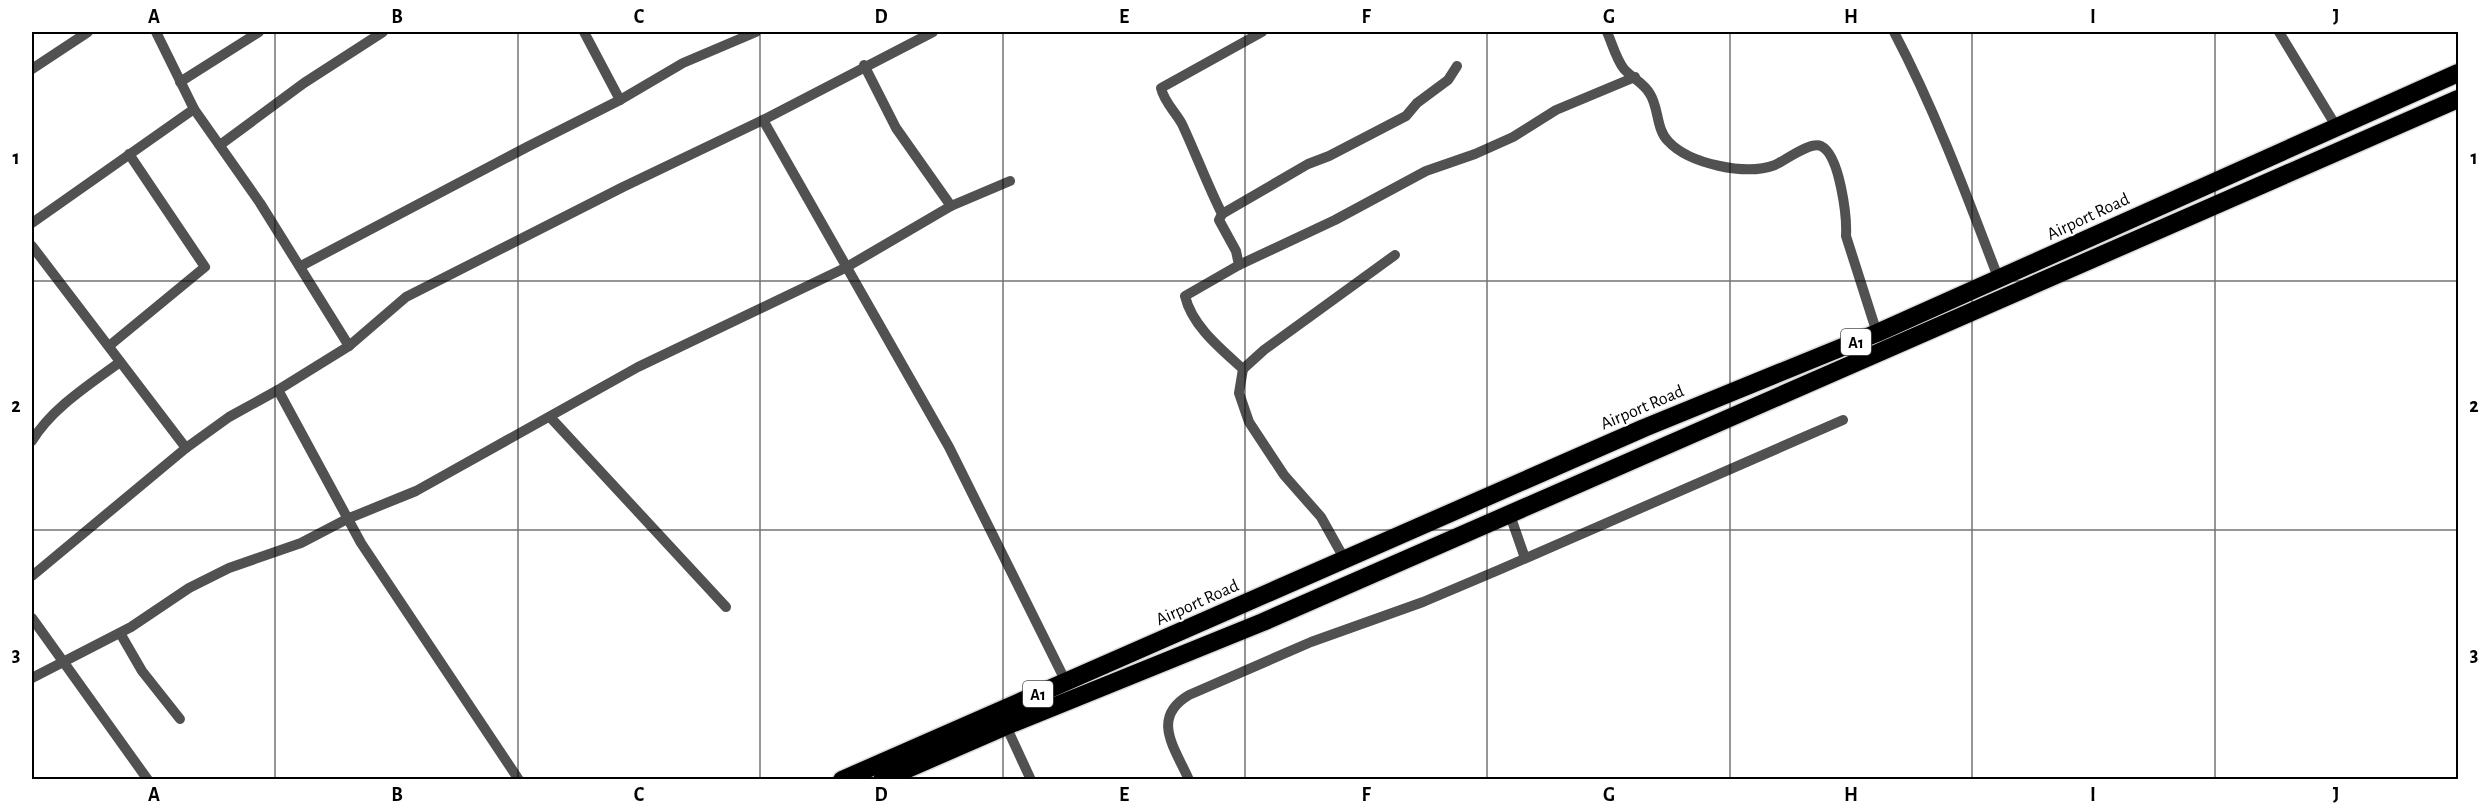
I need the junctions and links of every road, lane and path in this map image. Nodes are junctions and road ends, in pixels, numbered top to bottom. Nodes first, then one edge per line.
1 (88, 32) edge
2 (156, 32) edge
3 (259, 32) edge
4 (382, 32) edge
5 (584, 32) edge
6 (756, 32) edge
7 (933, 32) edge
8 (1262, 32) edge
9 (1607, 32) edge
10 (1894, 32) edge
11 (2279, 32) edge
12 (864, 65) junction
13 (1457, 66) dead end
14 (32, 69) edge
15 (2458, 73) edge
16 (1635, 78) junction
17 (180, 81) junction
18 (2458, 99) edge
19 (620, 100) junction
20 (194, 109) junction
21 (763, 120) junction
22 (2336, 126) junction
23 (220, 145) junction
24 (129, 154) junction
25 (1010, 181) dead end
26 (951, 206) junction
27 (1222, 214) junction
28 (32, 223) edge
29 (32, 246) edge
30 (1395, 255) dead end
31 (301, 266) junction
32 (1239, 266) junction
33 (845, 268) junction
34 (1999, 280) junction
35 (1877, 333) junction
36 (109, 346) junction
37 (349, 346) junction
38 (120, 363) junction
39 (1243, 369) junction
40 (278, 390) junction
41 (550, 417) junction
42 (1843, 420) dead end
43 (33, 433) edge
44 (186, 448) junction
45 (1510, 515) junction
46 (347, 519) junction
47 (1526, 558) junction
48 (1345, 560) junction
49 (32, 576) edge
50 (726, 606) dead end
51 (32, 618) edge
52 (120, 633) junction
53 (63, 662) junction
54 (32, 678) edge
55 (1066, 682) junction
56 (180, 719) dead end
57 (1006, 726) junction
58 (148, 780) edge
59 (519, 780) edge
60 (842, 780) edge
61 (882, 780) edge
62 (1031, 780) edge
63 (1189, 780) edge

1 - 14 street
2 - 17 street
3 - 17 street
4 - 23 street
5 - 19 street
6 - 19 street
7 - 12 street
8 - 27 street
9 - 16 street
10 - 34 street
11 - 22 street
12 - 21 street
12 - 26 street
13 - 27 street
15 - 22 highway, Airport Road / A1
16 - 32 street
16 - 35 street
17 - 20 street
18 - 45 highway, A1
19 - 31 street
20 - 23 street
20 - 24 street
21 - 33 street
21 - 37 street
22 - 34 highway, Airport Road / A1
23 - 31 street
24 - 28 street
24 - 36 street
25 - 26 street
26 - 33 street
27 - 32 street
29 - 36 street
30 - 39 street
31 - 37 street
32 - 39 street
33 - 41 street
33 - 55 street
34 - 35 highway, Airport Road / A1
35 - 48 highway, Airport Road / A1
36 - 38 street
37 - 40 street
38 - 43 street
38 - 44 street
39 - 48 street
40 - 44 street
40 - 46 street
41 - 46 street
41 - 50 street
42 - 47 street
44 - 49 street
45 - 47 street
45 - 57 highway, A1
46 - 52 street
46 - 59 street
47 - 63 street
48 - 55 highway, Airport Road / A1
51 - 53 street
52 - 53 street
52 - 56 street
53 - 54 street
53 - 58 street
55 - 60 highway, Airport Road / A1
57 - 61 highway, A1
57 - 62 street

